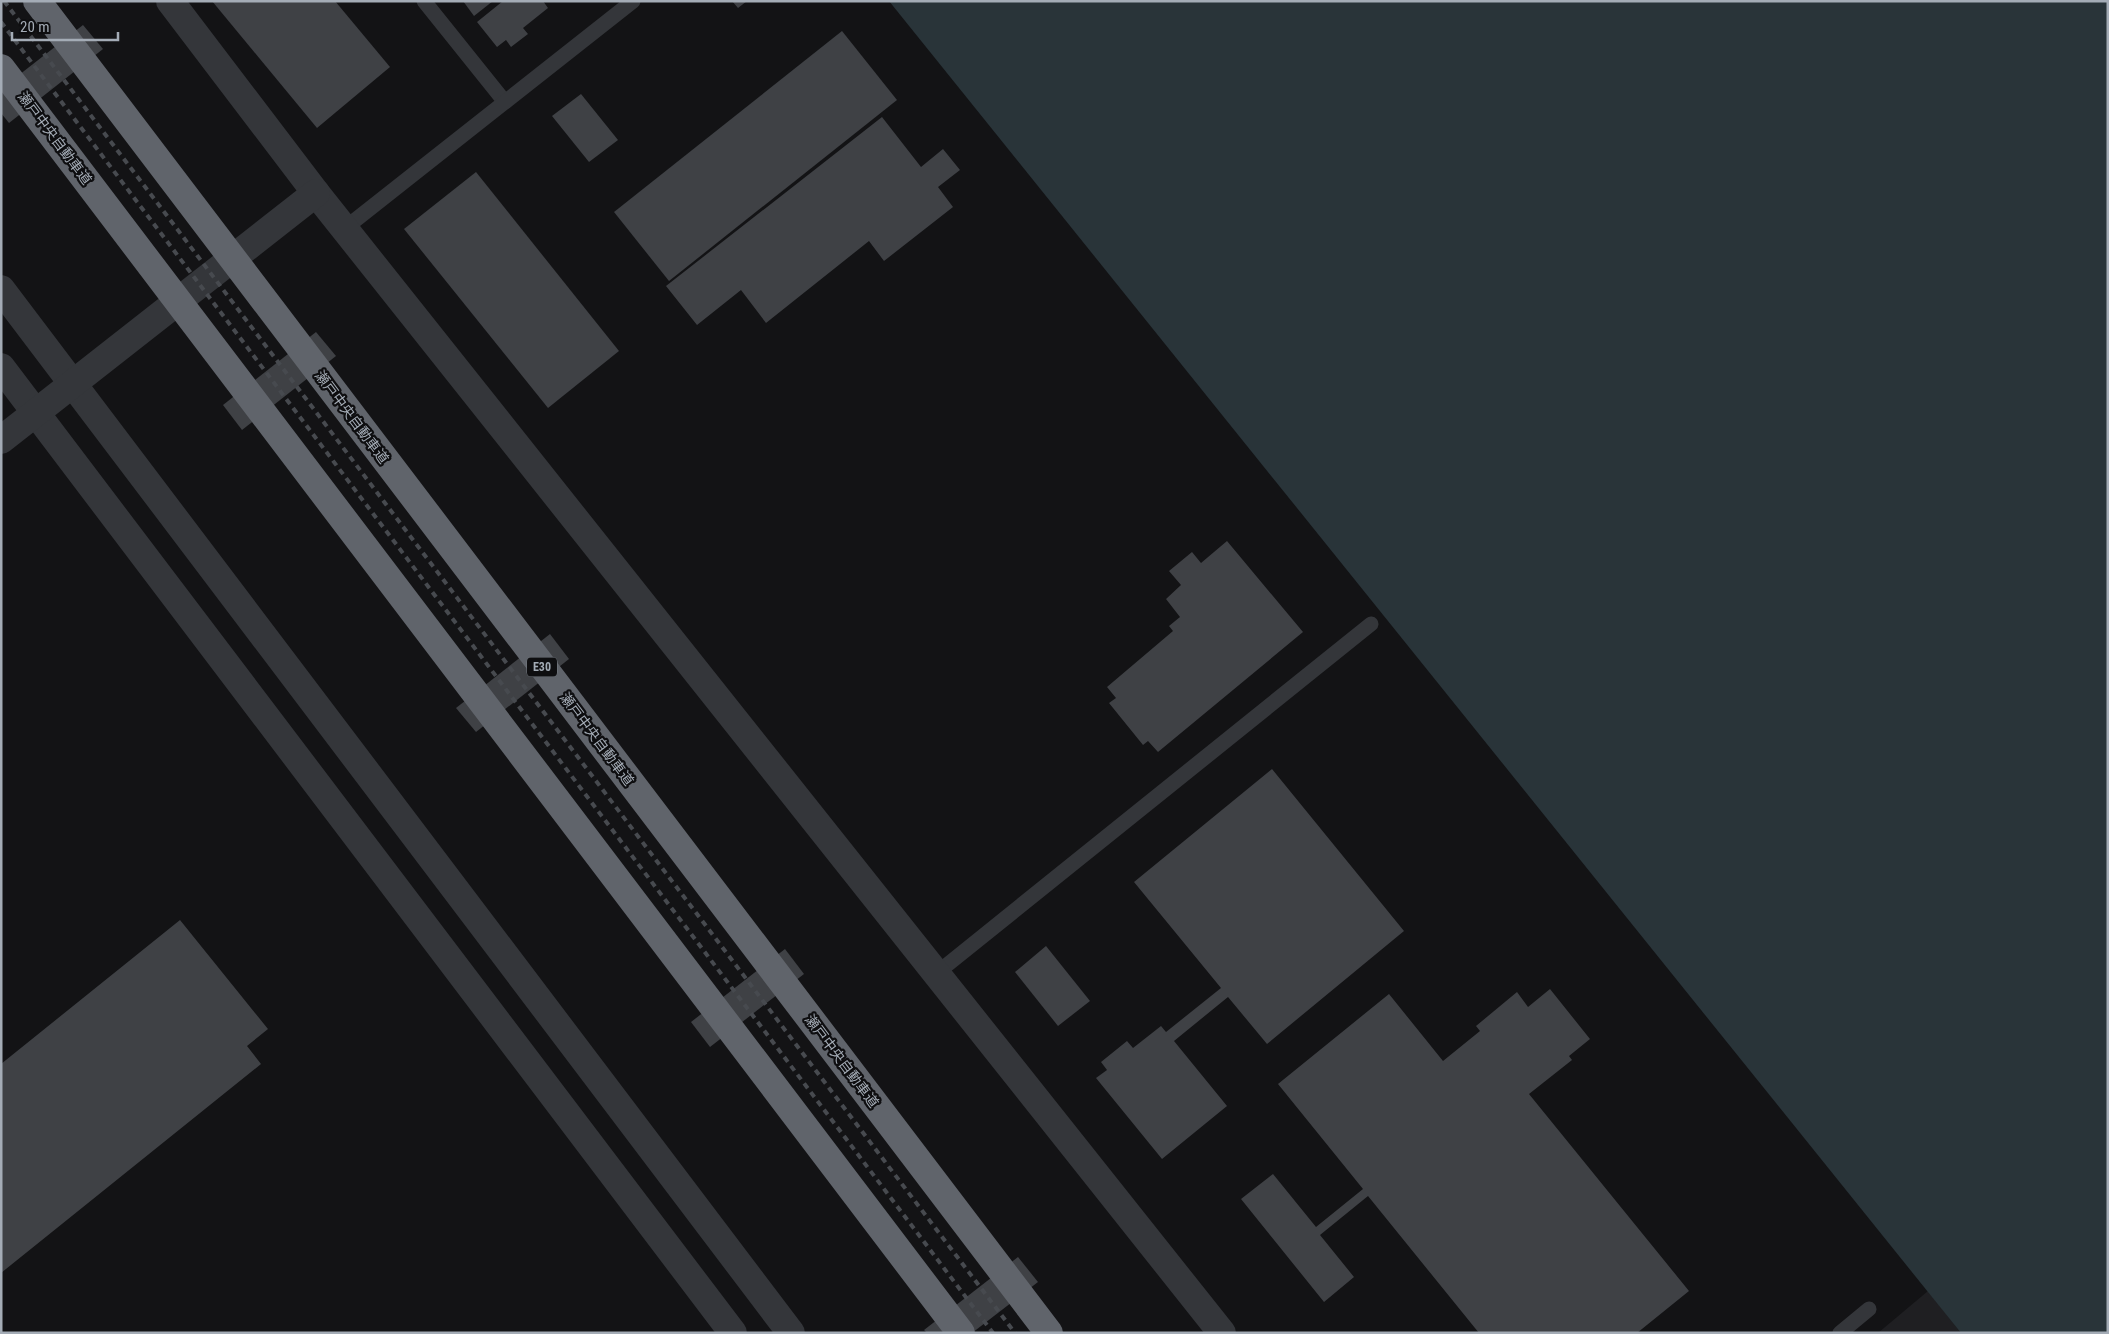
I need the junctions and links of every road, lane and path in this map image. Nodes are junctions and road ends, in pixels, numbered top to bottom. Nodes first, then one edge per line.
1 (37, 1) edge
2 (170, 1) edge
3 (424, 1) edge
4 (633, 1) edge
5 (1, 68) edge
6 (505, 102) junction
7 (316, 193) junction
8 (344, 228) junction
9 (1, 289) edge
10 (1, 367) edge
11 (73, 384) junction
12 (36, 413) junction
13 (1, 440) edge
14 (1371, 624) dead end
15 (937, 973) junction
16 (1870, 1309) dead end
17 (733, 1333) edge
18 (791, 1333) edge
19 (961, 1333) edge
20 (1049, 1333) edge
21 (1222, 1333) edge
22 (1840, 1333) edge

1 - 20 highway, 瀬戸中央自動車道 / E30
2 - 7 street
3 - 6 lane
4 - 6 lane
5 - 19 highway, 瀬戸中央自動車道
6 - 8 lane
7 - 8 street
7 - 11 street
8 - 15 street
9 - 11 street
10 - 12 street
11 - 12 street
11 - 18 street
12 - 13 street
12 - 17 street
14 - 15 lane
15 - 21 street
16 - 22 lane

